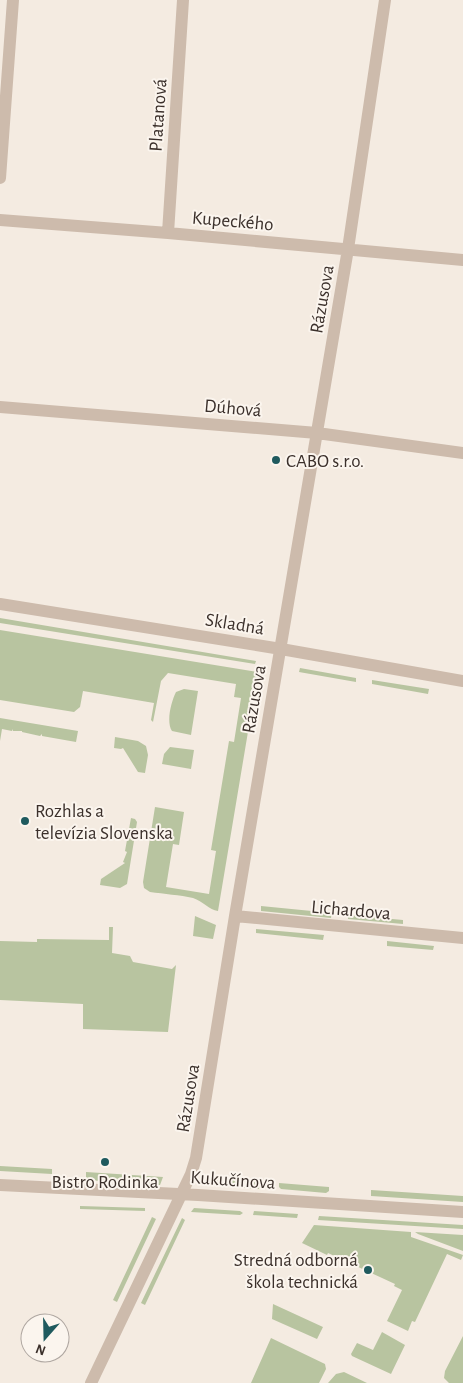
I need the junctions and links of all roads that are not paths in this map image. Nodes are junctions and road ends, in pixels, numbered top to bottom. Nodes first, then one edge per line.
1 (14, 0) edge
2 (183, 0) edge
3 (385, 0) edge
4 (0, 178) edge
5 (0, 220) edge
6 (168, 233) junction
7 (348, 249) junction
8 (463, 260) edge
9 (0, 407) edge
10 (318, 433) junction
11 (463, 453) edge
12 (0, 604) edge
13 (281, 649) junction
14 (463, 681) edge
15 (235, 916) junction
16 (463, 938) edge
17 (0, 1185) edge
18 (180, 1194) junction
19 (463, 1212) edge
20 (91, 1383) edge

1 - 4 street
2 - 6 street, Platanová
3 - 7 street, Rázusova
5 - 6 street, Kupeckého
6 - 7 street, Kupeckého
7 - 8 street, Kupeckého
7 - 10 street, Rázusova
9 - 10 street, Dúhová
10 - 11 street, Dúhová
10 - 13 street, Rázusova
12 - 13 street, Skladná
13 - 14 street, Skladná
13 - 15 street, Rázusova
15 - 16 street, Lichardova
15 - 18 street, Rázusova
17 - 18 street, Kukučínova
18 - 19 street, Kukučínova
18 - 20 street, Rázusova

